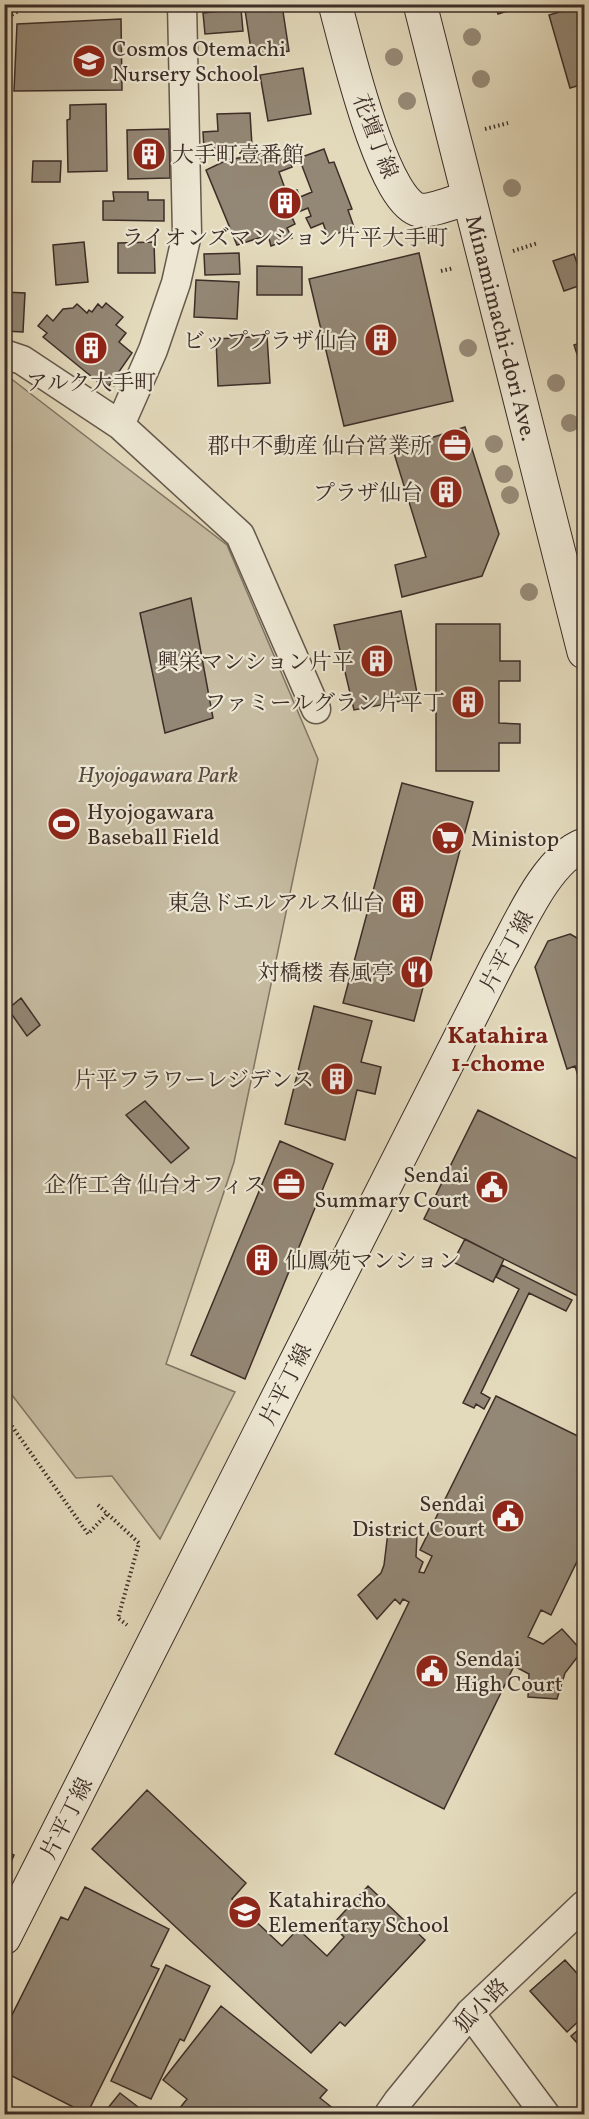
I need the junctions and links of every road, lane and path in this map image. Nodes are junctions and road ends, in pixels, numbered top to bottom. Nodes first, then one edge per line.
1 (335, 4) edge
2 (420, 4) edge
3 (183, 6) edge
4 (4, 19) edge
5 (468, 198) junction
6 (4, 354) edge
7 (120, 425) junction
8 (585, 652) edge
9 (316, 709) dead end
10 (585, 846) edge
11 (4, 1415) edge
12 (98, 1505) dead end
13 (107, 1515) junction
14 (135, 1632) dead end
15 (585, 1905) edge
16 (4, 1938) edge
17 (470, 2013) junction
18 (389, 2115) edge
19 (545, 2115) edge

1 - 5 street, 花壇丁線
2 - 5 street, Minamimachi-dori Ave.
3 - 4 path
3 - 7 street
5 - 8 street, Minamimachi-dori Ave.
6 - 7 street
7 - 9 street
10 - 16 street, 片平丁線
11 - 13 path
12 - 13 path
13 - 14 path
15 - 17 street, 狐小路
17 - 18 street, 狐小路
17 - 19 street

